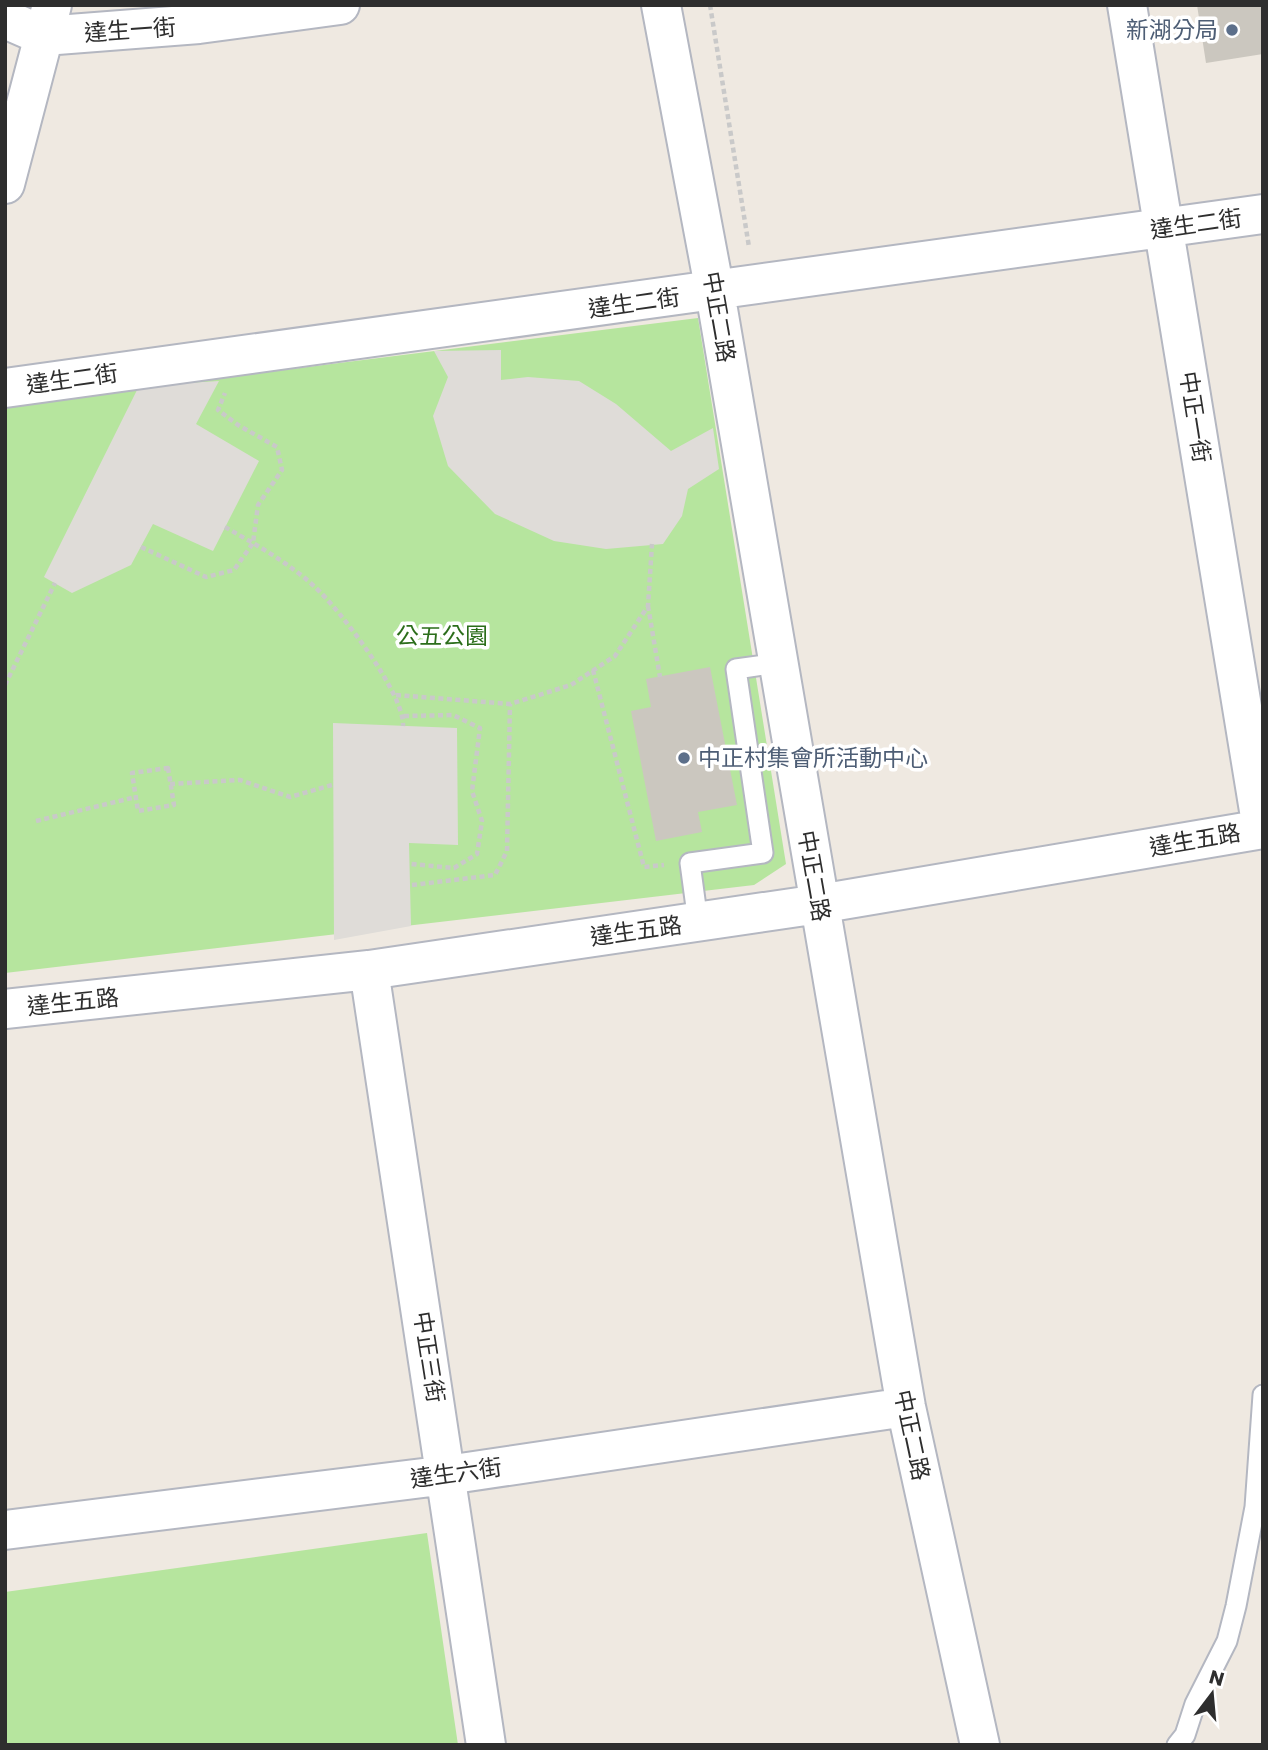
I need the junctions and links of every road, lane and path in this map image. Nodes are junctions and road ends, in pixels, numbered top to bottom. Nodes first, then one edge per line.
1 (340, 5) edge
2 (661, 5) edge
3 (710, 5) edge
4 (1127, 5) edge
5 (5, 19) edge
6 (48, 21) edge
7 (5, 184) edge
8 (1263, 215) edge
9 (1164, 228) junction
10 (749, 247) dead end
11 (715, 292) junction
12 (5, 388) edge
13 (226, 390) dead end
14 (225, 527) dead end
15 (253, 543) junction
16 (652, 544) dead end
17 (141, 547) dead end
18 (55, 583) dead end
19 (648, 606) junction
20 (778, 663) junction
21 (593, 670) junction
22 (660, 677) dead end
23 (5, 685) edge
24 (396, 695) junction
25 (510, 704) junction
26 (404, 716) junction
27 (403, 726) dead end
28 (170, 784) junction
29 (332, 785) dead end
30 (136, 797) junction
31 (36, 821) dead end
32 (1263, 829) edge
33 (690, 863) junction
34 (411, 864) dead end
35 (412, 885) dead end
36 (819, 904) junction
37 (698, 922) junction
38 (369, 970) junction
39 (5, 1009) edge
40 (1263, 1395) edge
41 (906, 1407) junction
42 (447, 1475) junction
43 (5, 1530) edge
44 (486, 1745) edge
45 (979, 1745) edge
46 (1177, 1745) edge

1 - 6 street, 達生一街
2 - 11 street, 中正二路
3 - 10 path
4 - 9 street, 中正一街
5 - 6 street, 達生一街
6 - 7 street
8 - 9 street, 達生二街
9 - 11 street, 達生二街
9 - 32 street, 中正一街
11 - 12 street, 達生二街
11 - 20 street, 中正二路
13 - 15 path
14 - 15 path
15 - 17 path
15 - 24 path
16 - 19 path
18 - 23 path
19 - 21 path
19 - 22 path
20 - 33 lane
20 - 36 street, 中正二路
21 - 25 path
21 - 33 path
24 - 25 path
24 - 26 path
25 - 35 path
26 - 27 path
26 - 34 path
28 - 29 path
28 - 30 path
28 - 30 path
30 - 31 path
32 - 36 street, 達生五路
33 - 37 lane
36 - 37 street, 達生五路
36 - 41 street, 中正二路
37 - 38 street, 達生五路
38 - 39 street, 達生五路
38 - 42 street, 中正三街
40 - 46 lane
41 - 42 street, 達生六街
41 - 45 street, 中正二路
42 - 43 street, 達生六街
42 - 44 street, 中正三街

